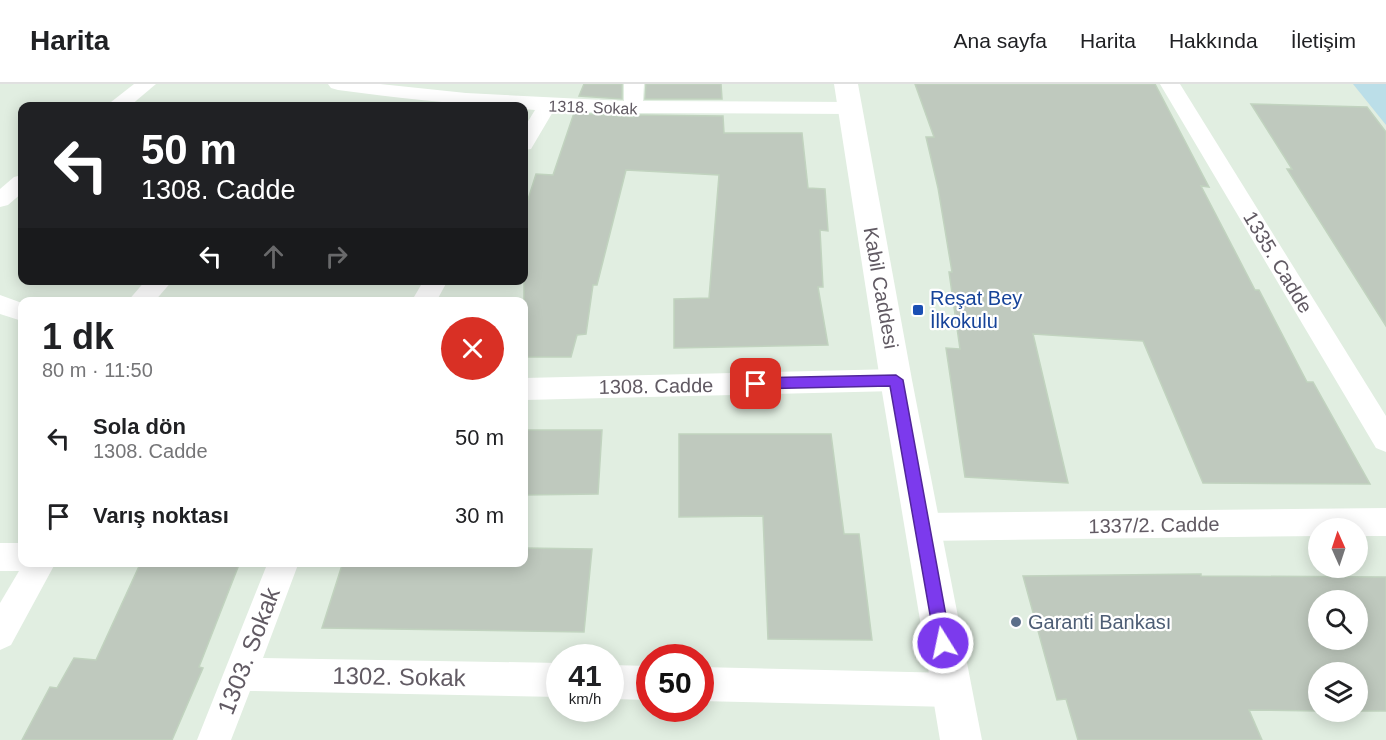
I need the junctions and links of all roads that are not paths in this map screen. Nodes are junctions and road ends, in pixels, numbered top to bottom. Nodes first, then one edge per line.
1 (146, 84) edge
2 (338, 84) edge
3 (634, 84) edge
4 (1170, 84) edge
5 (359, 87) junction
6 (848, 96) edge
7 (123, 102) edge
8 (343, 102) edge
9 (492, 102) edge
10 (528, 105) edge
11 (547, 106) junction
12 (633, 109) junction
13 (528, 137) edge
14 (18, 185) edge
15 (0, 200) edge
16 (156, 285) edge
17 (145, 297) edge
18 (0, 304) edge
19 (18, 311) edge
20 (896, 380) junction
21 (528, 389) edge
22 (1386, 440) edge
23 (1386, 522) edge
24 (922, 527) junction
25 (0, 557) edge
26 (18, 557) edge
27 (38, 567) edge
28 (283, 567) edge
29 (0, 634) edge
30 (239, 674) junction
31 (546, 680) edge
32 (714, 684) edge
33 (951, 690) junction
34 (214, 740) edge
35 (961, 740) edge

1 - 7 street
2 - 5 street, 1318. Sokak
3 - 12 street
4 - 22 street, 1335. Cadde
5 - 8 street
5 - 9 street, 1318. Sokak
6 - 12 street, 1318. Sokak
6 - 20 main road, Kabil Caddesi
10 - 11 street, 1318. Sokak
11 - 12 street, 1318. Sokak
11 - 13 street
14 - 15 street
16 - 17 street
18 - 19 street
20 - 21 street, 1308. Cadde
20 - 24 main road, Kabil Caddesi
23 - 24 street, 1337/2. Cadde
24 - 33 main road, Kabil Caddesi
25 - 26 street
27 - 29 street
28 - 30 street, 1303. Sokak
30 - 31 street, 1302. Sokak
30 - 34 street, 1303. Sokak
32 - 33 street
33 - 35 main road, Kabil Caddesi

